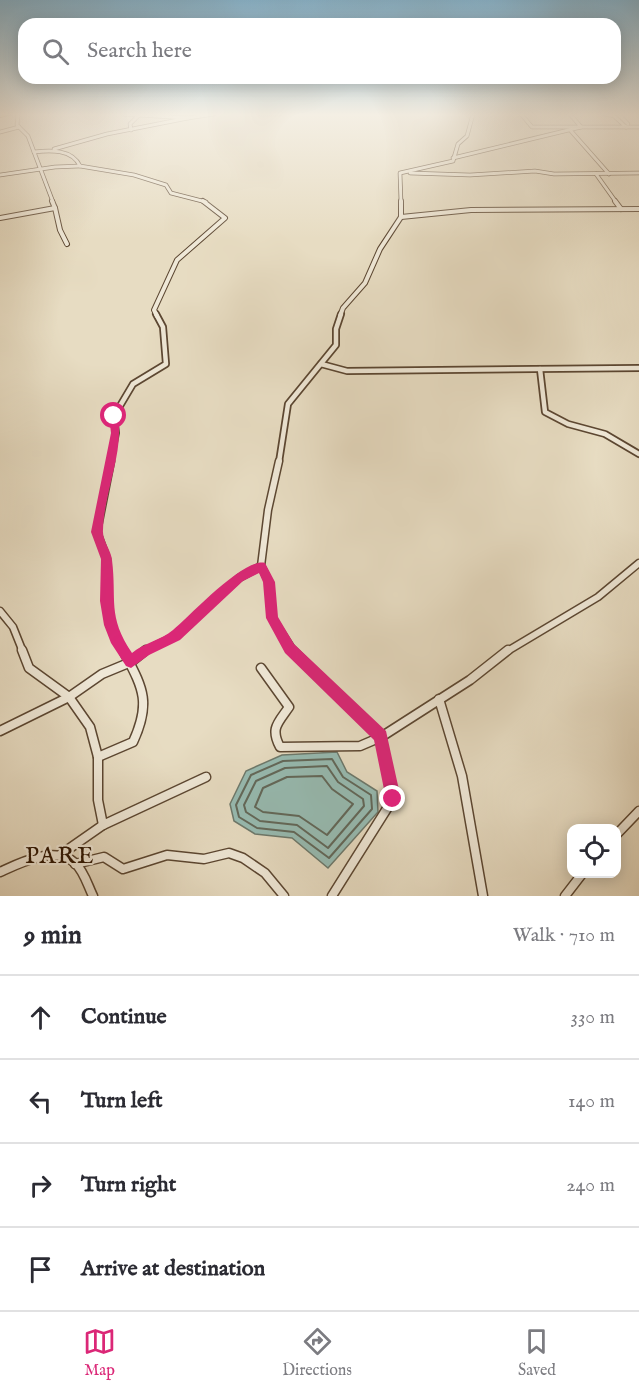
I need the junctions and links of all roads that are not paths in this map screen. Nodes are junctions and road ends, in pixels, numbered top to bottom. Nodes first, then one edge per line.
1 (35, 156) edge
2 (68, 156) edge
3 (463, 156) edge
4 (593, 156) edge
5 (453, 158) joint
6 (80, 166) junction
7 (40, 169) junction
8 (400, 173) junction
9 (639, 173) edge
10 (596, 174) junction
11 (609, 174) junction
12 (0, 175) edge
13 (55, 208) junction
14 (621, 209) junction
15 (639, 209) edge
16 (401, 217) junction
17 (0, 218) edge
18 (67, 244) dead end
19 (321, 364) junction
20 (639, 368) edge
21 (540, 369) junction
22 (639, 454) edge
23 (639, 563) edge
24 (261, 566) junction
25 (0, 611) edge
26 (131, 662) junction
27 (261, 668) dead end
28 (69, 697) junction
29 (439, 699) junction
30 (0, 731) edge
31 (381, 736) junction
32 (98, 758) junction
33 (206, 777) dead end
34 (639, 811) edge
35 (103, 825) junction
36 (621, 830) edge
37 (60, 855) junction
38 (75, 864) junction
39 (0, 873) edge
40 (578, 878) edge
41 (93, 896) edge
42 (284, 896) edge
43 (332, 896) edge
44 (483, 896) edge
45 (565, 896) edge

1 - 7 street
2 - 6 street
3 - 5 street
4 - 11 street
5 - 8 street
6 - 7 street
6 - 26 street
7 - 12 street
7 - 13 street
8 - 10 street
8 - 16 street
9 - 11 street
10 - 11 street
10 - 14 street
13 - 17 street
13 - 18 street
14 - 15 street
14 - 16 street
16 - 19 street
19 - 21 street
19 - 24 street
20 - 21 street
21 - 22 street
23 - 29 street
24 - 26 street
24 - 31 street
25 - 28 street
26 - 28 street
26 - 32 street
27 - 31 street
28 - 30 street
28 - 32 street
29 - 31 street
29 - 44 street
31 - 43 street
32 - 35 street
33 - 35 street
34 - 36 street
35 - 37 street
37 - 38 street
37 - 39 street
38 - 41 street
38 - 42 street
40 - 45 street

